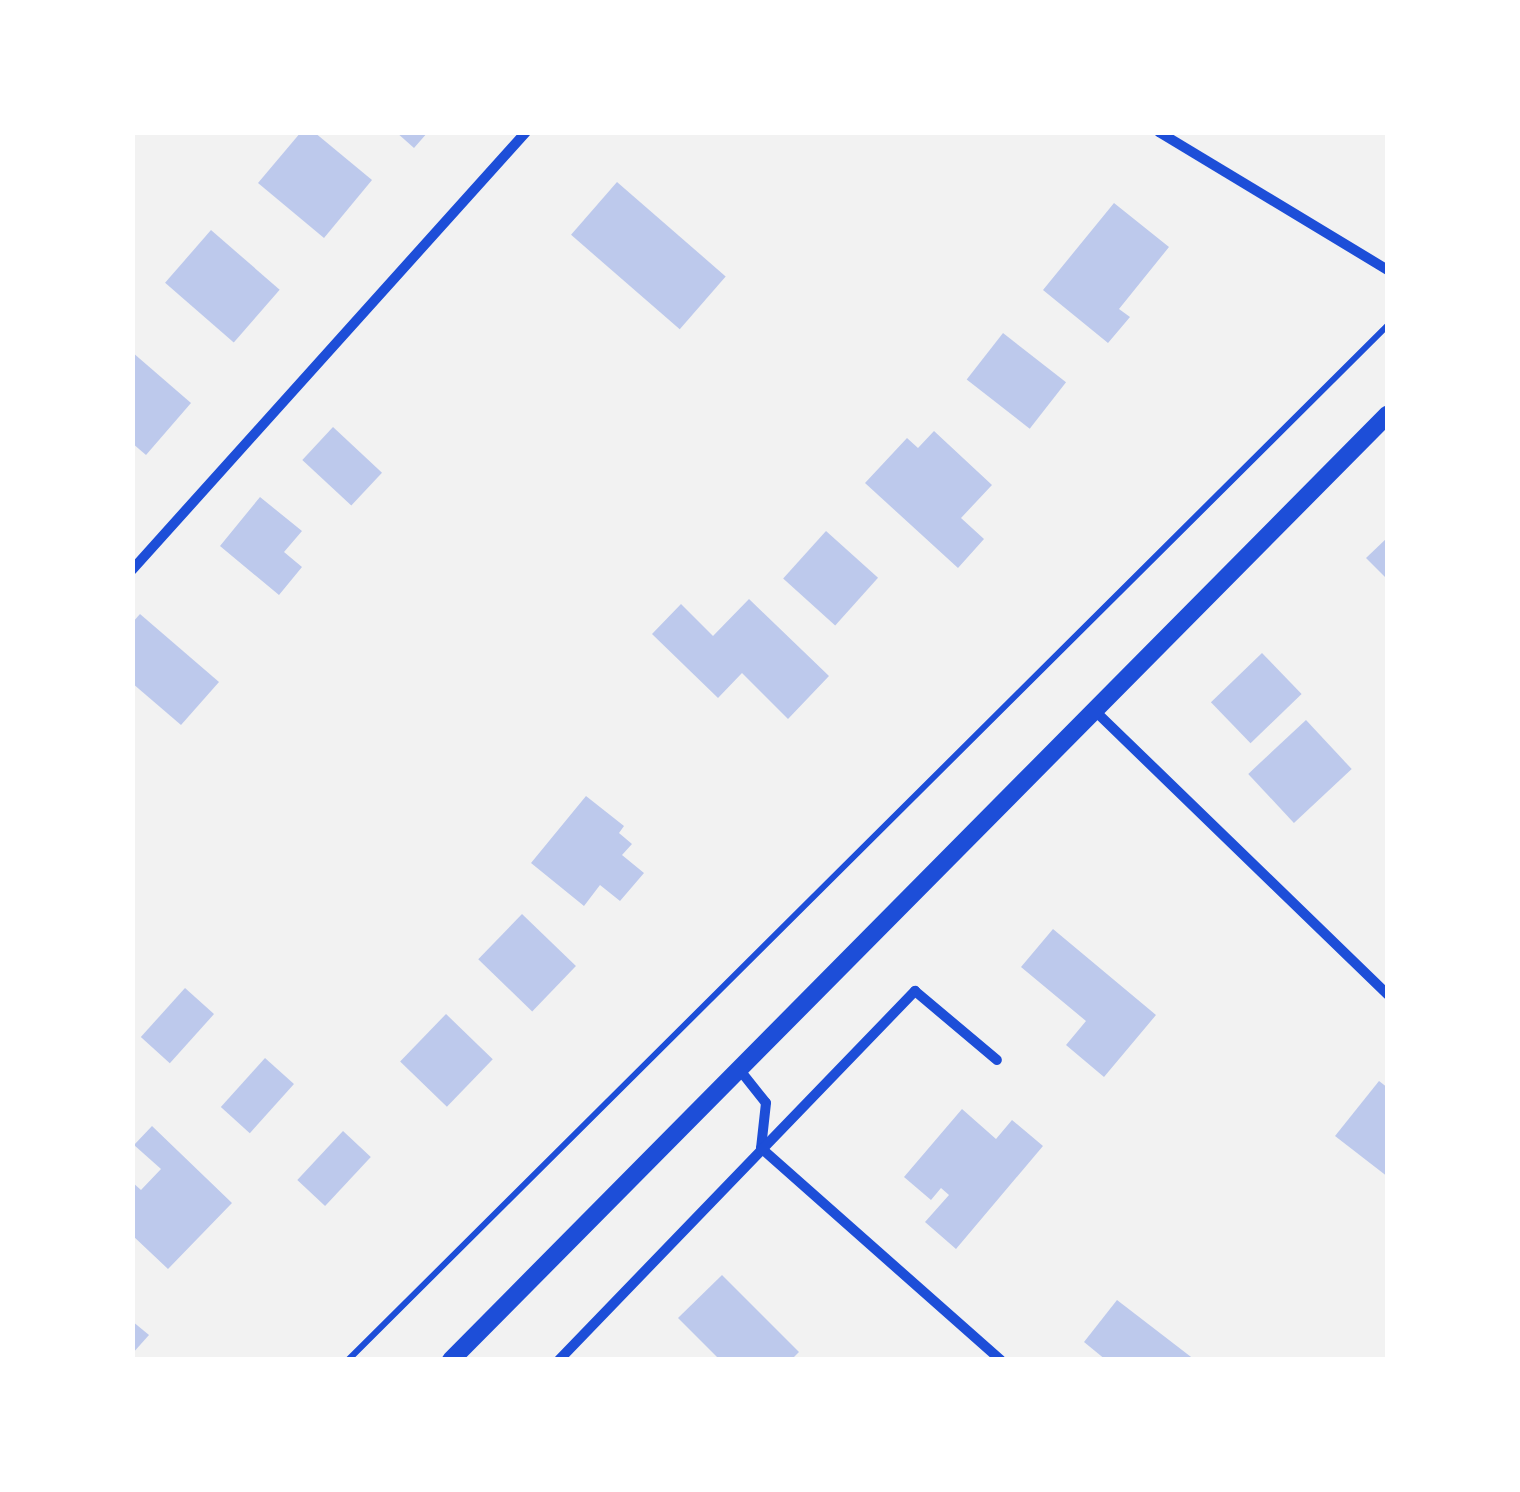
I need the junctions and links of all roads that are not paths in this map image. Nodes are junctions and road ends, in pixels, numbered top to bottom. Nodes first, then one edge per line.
1 (526, 132) edge
2 (1159, 132) edge
3 (1388, 270) edge
4 (1388, 414) edge
5 (132, 570) edge
6 (1092, 708) junction
7 (1388, 996) edge
8 (997, 1060) dead end
9 (736, 1066) junction
10 (760, 1148) junction
11 (451, 1360) edge
12 (559, 1360) edge
13 (1001, 1360) edge

1 - 5 street
2 - 3 street
4 - 6 street
6 - 7 street
6 - 9 street
8 - 10 street
9 - 10 street
9 - 11 street
10 - 12 street
10 - 13 street

